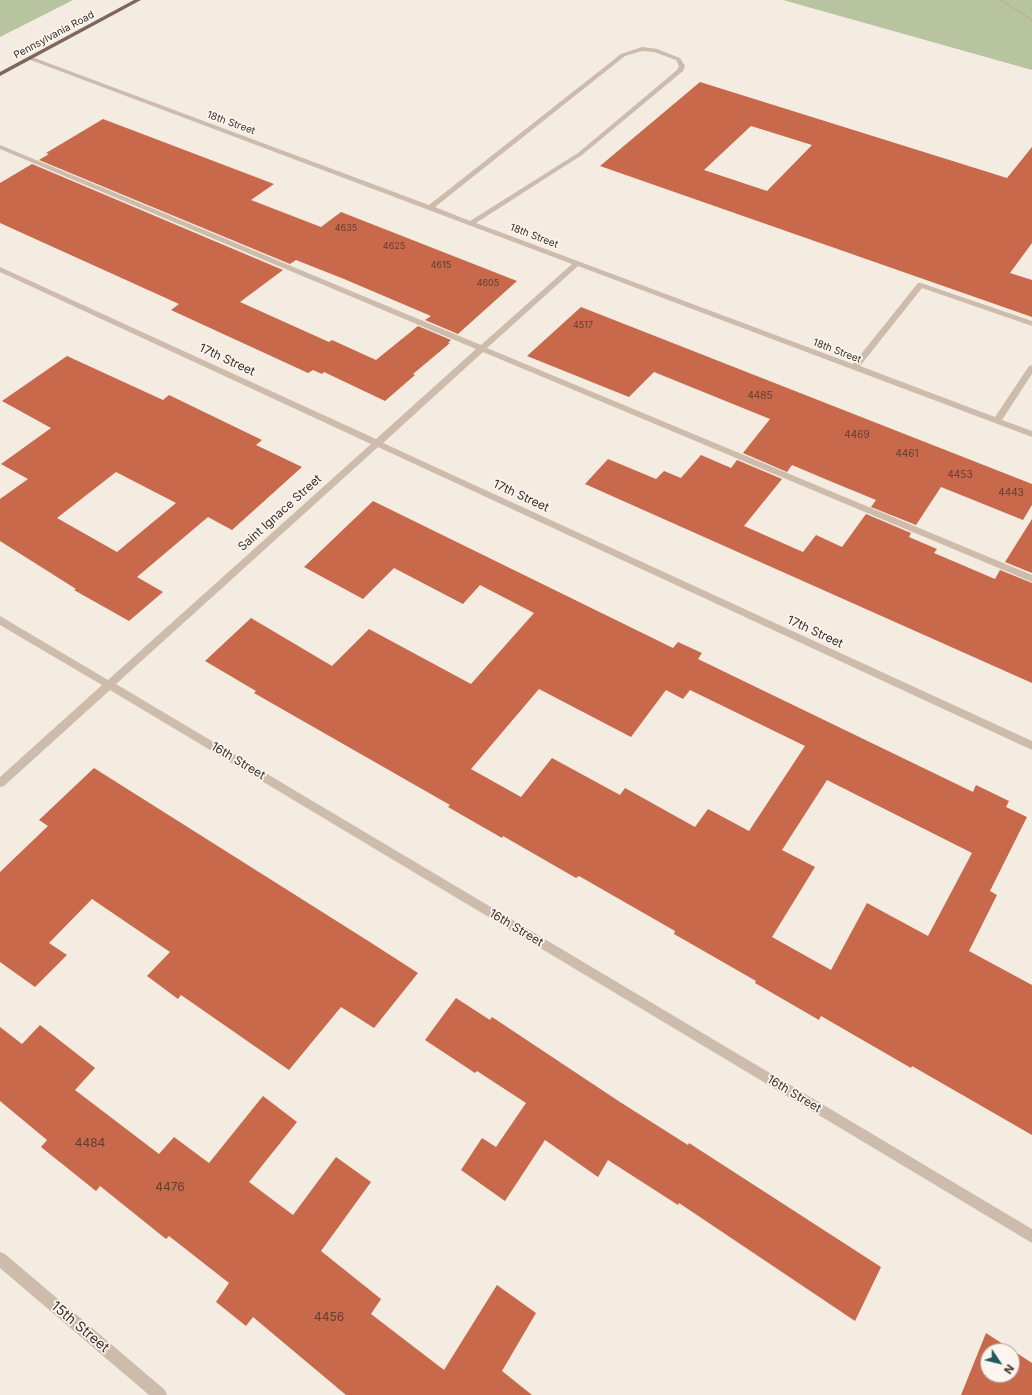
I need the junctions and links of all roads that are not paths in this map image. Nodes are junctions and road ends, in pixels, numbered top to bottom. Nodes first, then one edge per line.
1 (138, 0) edge
2 (30, 58) junction
3 (0, 74) edge
4 (0, 147) edge
5 (430, 208) junction
6 (471, 223) junction
7 (577, 263) junction
8 (0, 269) edge
9 (1032, 324) edge
10 (482, 349) junction
11 (854, 368) junction
12 (1032, 368) edge
13 (997, 420) junction
14 (1032, 434) edge
15 (377, 442) junction
16 (1032, 579) edge
17 (0, 620) edge
18 (109, 684) junction
19 (1032, 746) edge
20 (0, 783) edge
21 (1032, 1236) edge
22 (0, 1259) edge
23 (160, 1395) edge

1 - 2 main road, Pennsylvania Road
2 - 3 main road, Pennsylvania Road
2 - 5 street, 18th Street
4 - 10 street
5 - 6 street, 18th Street
5 - 6 street
6 - 7 street, 18th Street
7 - 10 street, Saint Ignace Street
7 - 11 street, 18th Street
8 - 15 street, 17th Street
9 - 11 street
10 - 15 street, Saint Ignace Street
10 - 16 street
11 - 13 street, 18th Street
12 - 13 street
13 - 14 street, 18th Street
15 - 18 street, Saint Ignace Street
15 - 19 street, 17th Street
17 - 18 street, 16th Street
18 - 20 street, Saint Ignace Street
18 - 21 street, 16th Street
22 - 23 street, 15th Street

